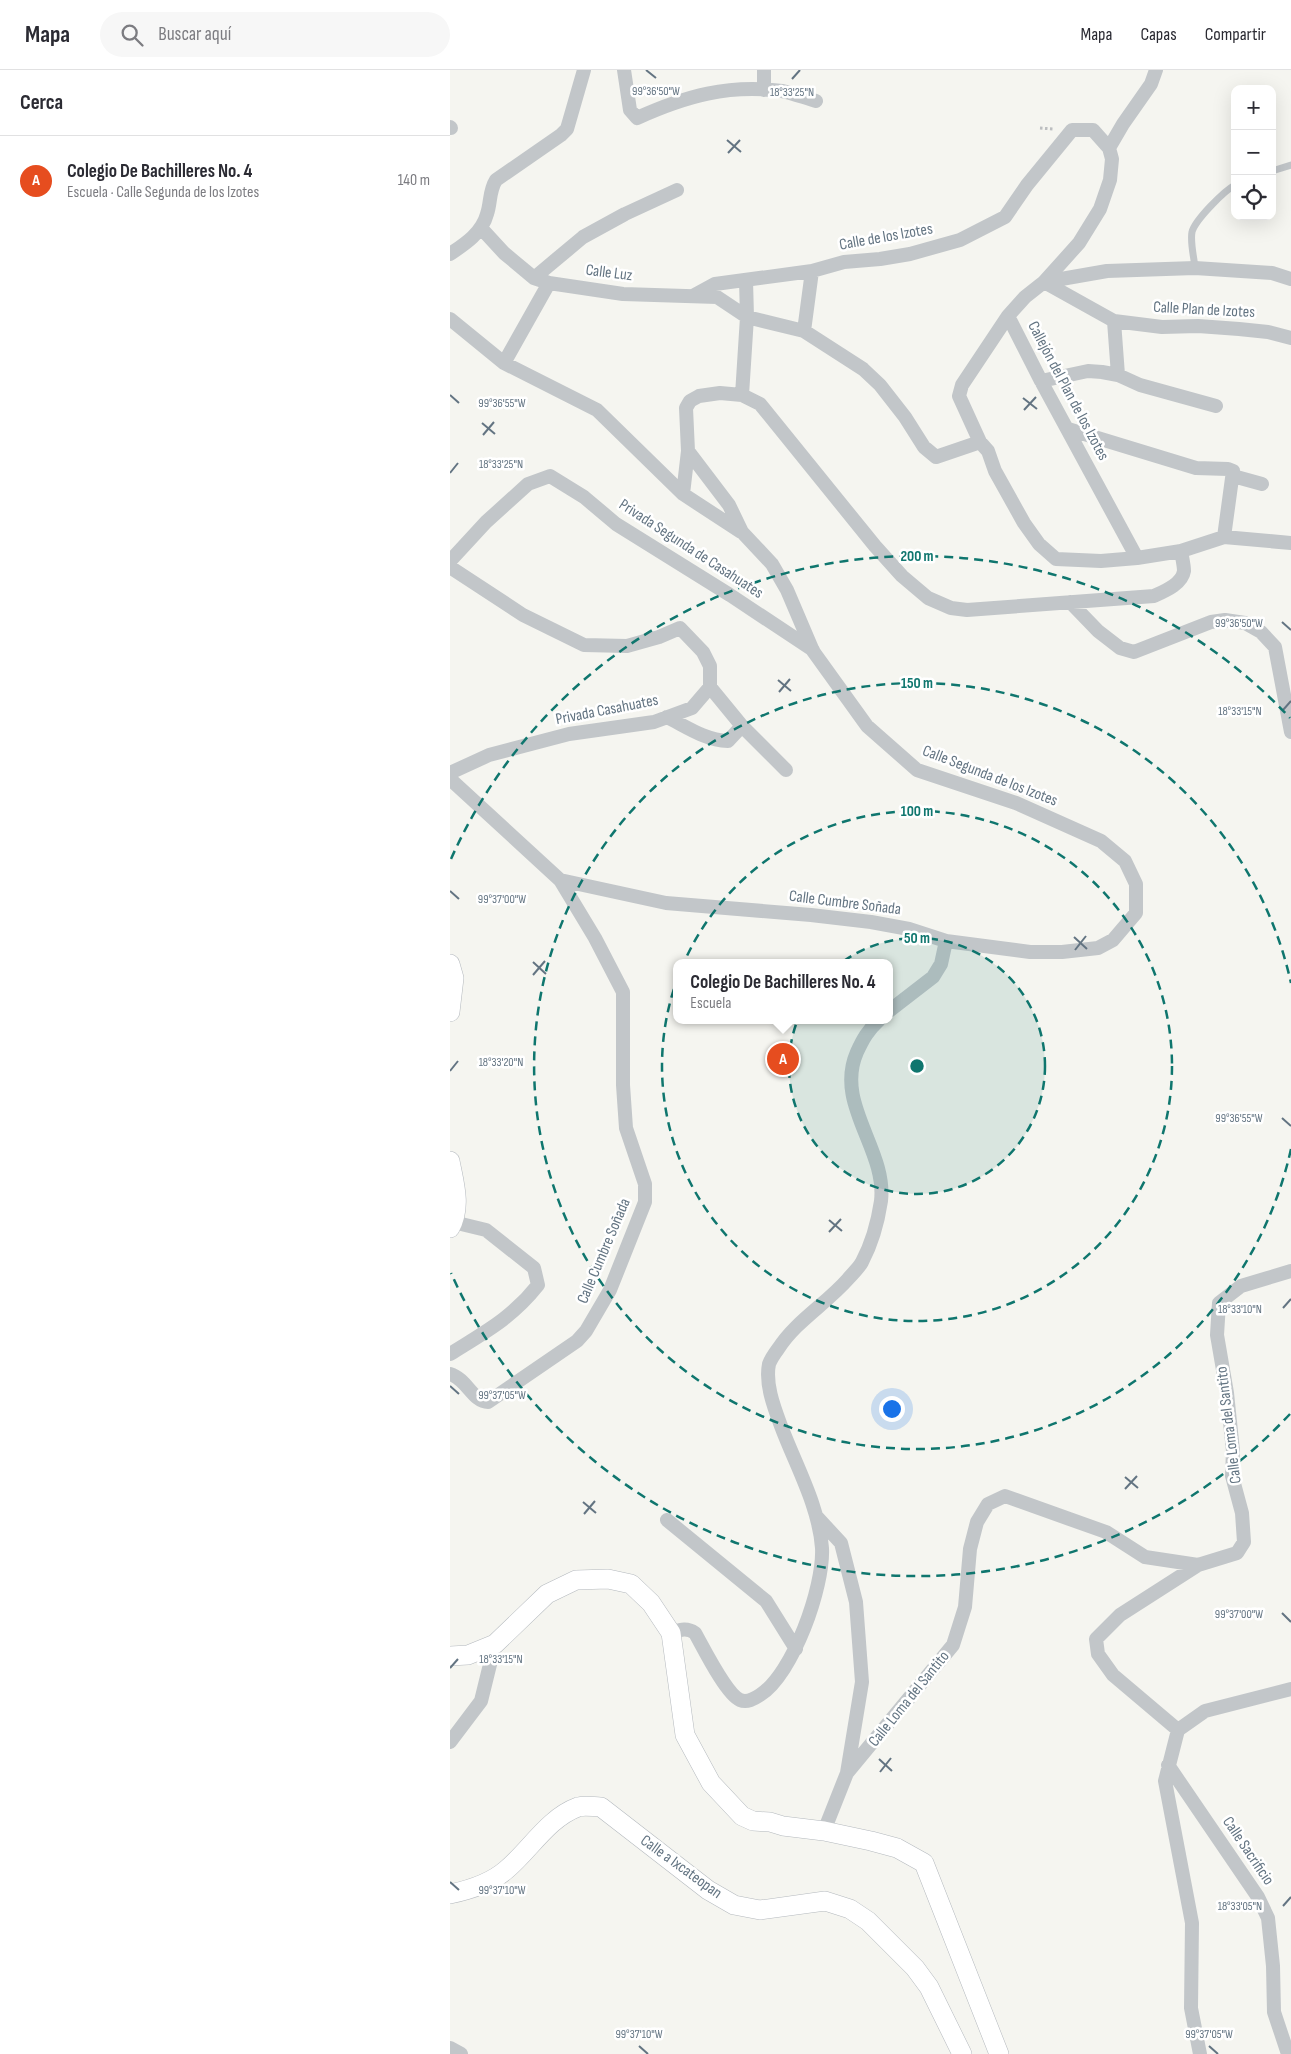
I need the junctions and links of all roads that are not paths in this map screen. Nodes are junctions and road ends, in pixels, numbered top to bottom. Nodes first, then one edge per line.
1 (584, 70) edge
2 (624, 70) edge
3 (764, 70) edge
4 (1156, 70) edge
5 (764, 90) junction
6 (816, 101) dead end
7 (1109, 148) junction
8 (1291, 165) edge
9 (1276, 170) edge
10 (1231, 188) edge
11 (677, 190) dead end
12 (481, 228) junction
13 (450, 254) edge
14 (1195, 268) junction
15 (812, 271) junction
16 (534, 278) junction
17 (1291, 279) edge
18 (746, 280) junction
19 (1044, 282) junction
20 (549, 283) junction
21 (693, 296) junction
22 (1008, 316) junction
23 (747, 317) junction
24 (450, 319) edge
25 (1114, 321) junction
26 (804, 332) junction
27 (1291, 338) edge
28 (504, 363) junction
29 (1118, 375) junction
30 (1041, 381) junction
31 (742, 395) junction
32 (1216, 406) dead end
33 (1068, 429) junction
34 (980, 442) junction
35 (688, 451) junction
36 (1233, 474) junction
37 (1262, 484) dead end
38 (683, 494) junction
39 (742, 532) junction
40 (1224, 537) junction
41 (1291, 543) edge
42 (1181, 551) junction
43 (1137, 558) junction
44 (450, 561) edge
45 (450, 567) edge
46 (1070, 602) junction
47 (814, 651) junction
48 (710, 687) junction
49 (667, 717) junction
50 (742, 726) junction
51 (1291, 732) edge
52 (786, 770) dead end
53 (450, 773) edge
54 (450, 779) edge
55 (560, 880) junction
56 (946, 941) junction
57 (450, 964) edge
58 (893, 1008) edge
59 (450, 1012) edge
60 (875, 1024) edge
61 (450, 1161) edge
62 (452, 1225) edge
63 (1291, 1271) edge
64 (450, 1354) edge
65 (450, 1374) edge
66 (817, 1517) junction
67 (668, 1520) dead end
68 (1198, 1565) junction
69 (671, 1633) junction
70 (495, 1644) junction
71 (796, 1649) junction
72 (450, 1656) edge
73 (1291, 1688) edge
74 (1178, 1730) junction
75 (450, 1742) edge
76 (1168, 1765) junction
77 (847, 1773) junction
78 (824, 1831) junction
79 (450, 1894) edge
80 (450, 2048) edge
81 (460, 2054) edge
82 (962, 2054) edge
83 (999, 2054) edge
84 (1200, 2054) edge
85 (1288, 2054) edge

1 - 12 street
2 - 5 street
3 - 5 street
4 - 7 street
5 - 6 street
7 - 15 street, Calle de los Izotes
7 - 19 street, Callejón del Plan de los Izotes
8 - 9 lane
10 - 14 lane
11 - 16 street
12 - 13 street
12 - 16 street, Calle Luz
14 - 17 street
14 - 19 street
15 - 18 street, Calle de los Izotes
15 - 26 street
16 - 20 street, Calle Luz
18 - 21 street, Calle de los Izotes
18 - 23 street
19 - 22 street, Callejón del Plan de los Izotes
19 - 25 street
20 - 21 street, Calle Luz
20 - 28 street
21 - 23 street, Calle Luz
22 - 30 street, Callejón del Plan de los Izotes
22 - 34 street
23 - 26 street
23 - 31 street
24 - 28 street
25 - 27 street, Calle Plan de Izotes
25 - 29 street
26 - 34 street
28 - 38 street
29 - 30 street
29 - 32 street
30 - 33 street, Callejón del Plan de los Izotes
31 - 35 street
31 - 46 street
33 - 36 street
33 - 43 street, Callejón del Plan de los Izotes
34 - 43 street
35 - 38 street
35 - 39 street, Calle Segunda de los Izotes
36 - 37 street
36 - 40 street
38 - 39 street
39 - 47 street, Calle Segunda de los Izotes
40 - 41 street
40 - 42 street
42 - 43 street
42 - 46 street
44 - 47 street, Privada Segunda de Casahuates
45 - 48 street
46 - 51 street
47 - 56 street, Calle Segunda de los Izotes
48 - 49 street, Privada Casahuates
48 - 50 street
49 - 50 street
49 - 53 street, Privada Casahuates
50 - 52 street
54 - 55 street, Calle Cumbre Soñada
55 - 56 street, Calle Cumbre Soñada
55 - 65 street, Calle Cumbre Soñada
56 - 58 street
57 - 59 main road
60 - 66 street
61 - 62 main road
62 - 64 street
63 - 68 street, Calle Loma del Santito
66 - 71 street
66 - 77 street
67 - 71 street
68 - 74 street
68 - 77 street, Calle Loma del Santito
69 - 70 main road
69 - 71 street
69 - 78 main road
70 - 72 main road
70 - 75 street
73 - 74 street
74 - 76 street
76 - 84 street
76 - 85 street, Calle Sacrificio
77 - 78 street, Calle Loma del Santito
78 - 83 main road
79 - 82 main road, Calle a Ixcateopan
80 - 81 street

